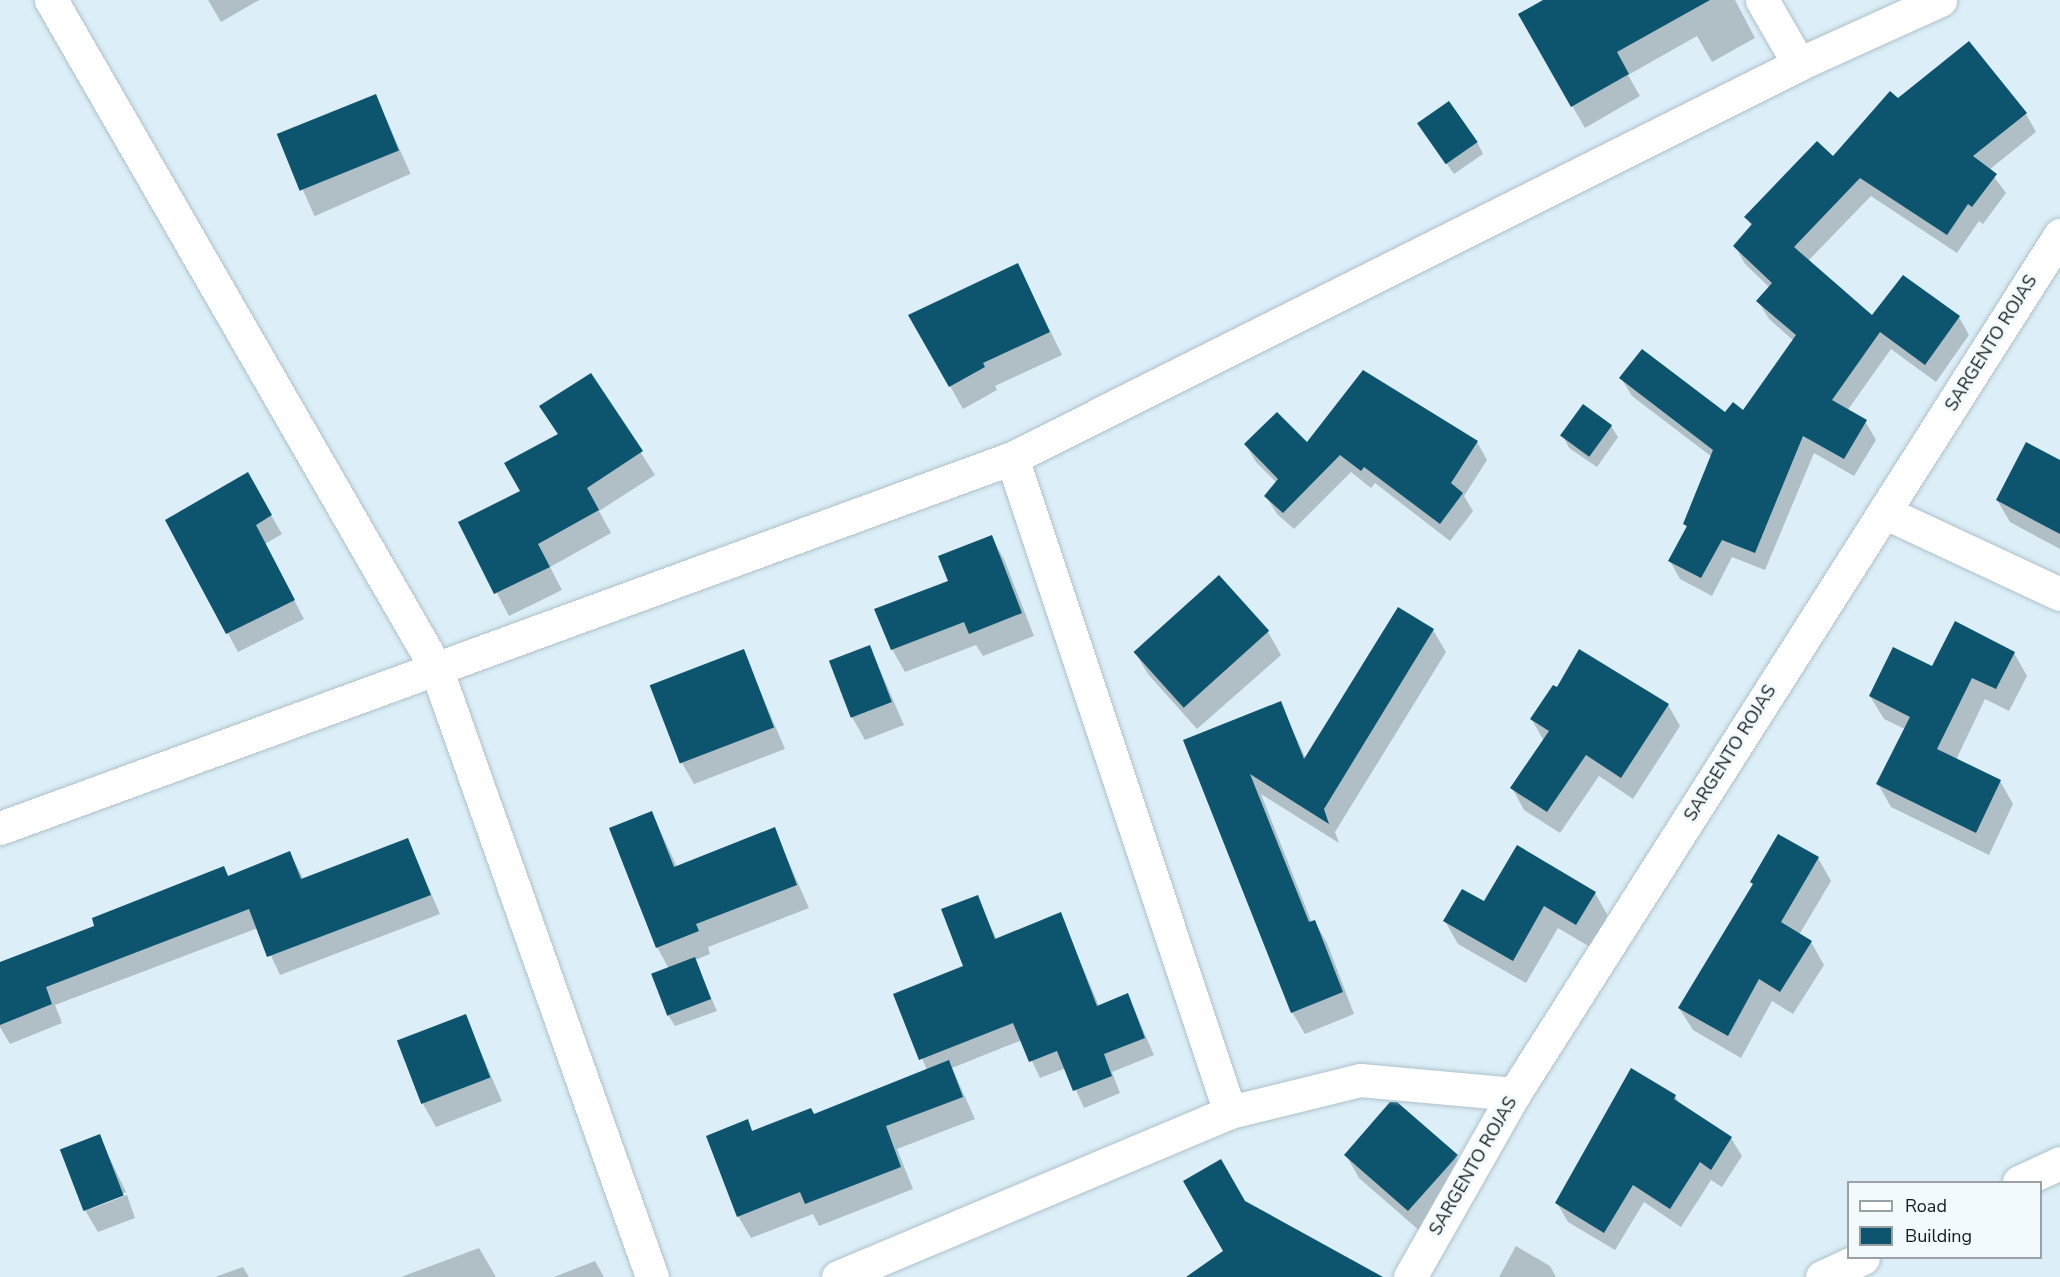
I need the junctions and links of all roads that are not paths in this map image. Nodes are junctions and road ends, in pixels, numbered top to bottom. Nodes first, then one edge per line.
1 (51, 0) edge
2 (1762, 0) edge
3 (1940, 0) edge
4 (1799, 64) junction
5 (2060, 235) edge
6 (1012, 458) junction
7 (1884, 512) junction
8 (2060, 594) edge
9 (436, 668) junction
10 (0, 828) edge
11 (1514, 1094) junction
12 (1230, 1112) junction
13 (2060, 1163) edge
14 (2021, 1181) edge
15 (1859, 1259) edge
16 (652, 1277) edge
17 (838, 1277) edge
18 (1410, 1277) edge
19 (1822, 1277) edge

1 - 9 street
2 - 4 street
3 - 4 street
4 - 6 street
5 - 7 street, SARGENTO ROJAS
6 - 9 street
6 - 12 street
7 - 8 street
7 - 11 street, SARGENTO ROJAS
9 - 10 street
9 - 16 street
11 - 12 street
11 - 18 street, SARGENTO ROJAS
12 - 17 street
13 - 14 street
15 - 19 street

